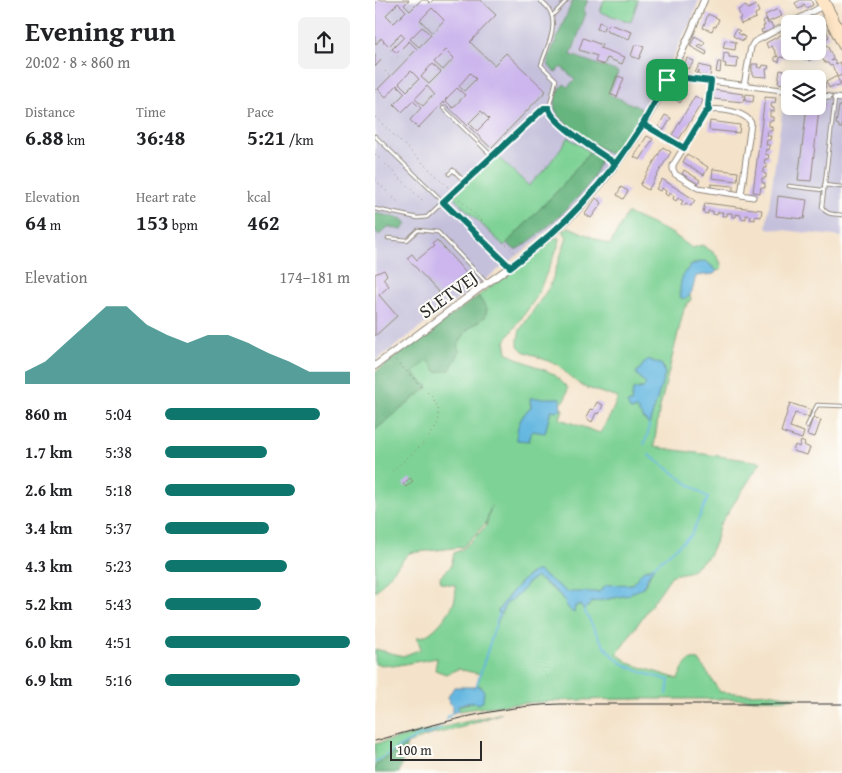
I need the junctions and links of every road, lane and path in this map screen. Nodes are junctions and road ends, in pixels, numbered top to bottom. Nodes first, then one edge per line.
1 (540, 0) edge
2 (567, 0) edge
3 (704, 0) edge
4 (822, 2) edge
5 (552, 16) junction
6 (842, 33) edge
7 (381, 40) dead end
8 (842, 46) edge
9 (398, 57) dead end
10 (385, 71) dead end
11 (390, 76) dead end
12 (669, 76) junction
13 (711, 81) junction
14 (744, 85) junction
15 (375, 90) edge
16 (781, 90) edge
17 (375, 93) edge
18 (826, 96) edge
19 (832, 97) junction
20 (842, 99) edge
21 (443, 108) dead end
22 (549, 108) junction
23 (709, 110) junction
24 (430, 115) dead end
25 (375, 117) edge
26 (433, 119) dead end
27 (643, 124) junction
28 (375, 136) edge
29 (684, 148) junction
30 (375, 154) edge
31 (493, 157) junction
32 (616, 164) junction
33 (453, 166) dead end
34 (453, 170) junction
35 (449, 174) dead end
36 (375, 180) edge
37 (464, 181) junction
38 (824, 185) junction
39 (789, 186) dead end
40 (842, 187) edge
41 (823, 190) junction
42 (453, 193) junction
43 (741, 195) junction
44 (753, 197) dead end
45 (422, 200) dead end
46 (443, 202) junction
47 (403, 206) dead end
48 (375, 210) edge
49 (842, 215) edge
50 (388, 238) dead end
51 (521, 258) junction
52 (510, 267) junction
53 (487, 283) junction
54 (390, 355) junction
55 (375, 366) edge
56 (842, 406) edge
57 (807, 426) dead end
58 (391, 471) dead end

1 - 5 lane
2 - 5 lane
3 - 12 street, SLETVEJ
4 - 6 main road
4 - 8 main road
4 - 14 street
5 - 22 lane
7 - 9 path
10 - 11 path
12 - 13 street
12 - 27 street, SLETVEJ
13 - 14 street
13 - 23 path
14 - 16 street
15 - 17 path
18 - 19 street
19 - 20 street
19 - 38 lane
21 - 31 lane
22 - 31 lane
22 - 32 lane
23 - 29 street
23 - 43 street
24 - 26 path
25 - 42 path
27 - 29 street
27 - 32 street, SLETVEJ
28 - 46 lane
29 - 43 street
30 - 45 path
31 - 37 lane
32 - 51 street, SLETVEJ
33 - 34 lane
34 - 35 lane
34 - 37 lane
36 - 47 path
37 - 42 lane
38 - 40 lane
38 - 41 lane
39 - 41 lane
41 - 49 lane
42 - 46 lane
42 - 51 path
43 - 44 street
46 - 48 lane
46 - 52 lane
50 - 53 lane
51 - 52 street, SLETVEJ
52 - 53 street, SLETVEJ
53 - 54 street, SLETVEJ
54 - 55 street, SLETVEJ
54 - 58 path
56 - 57 lane

